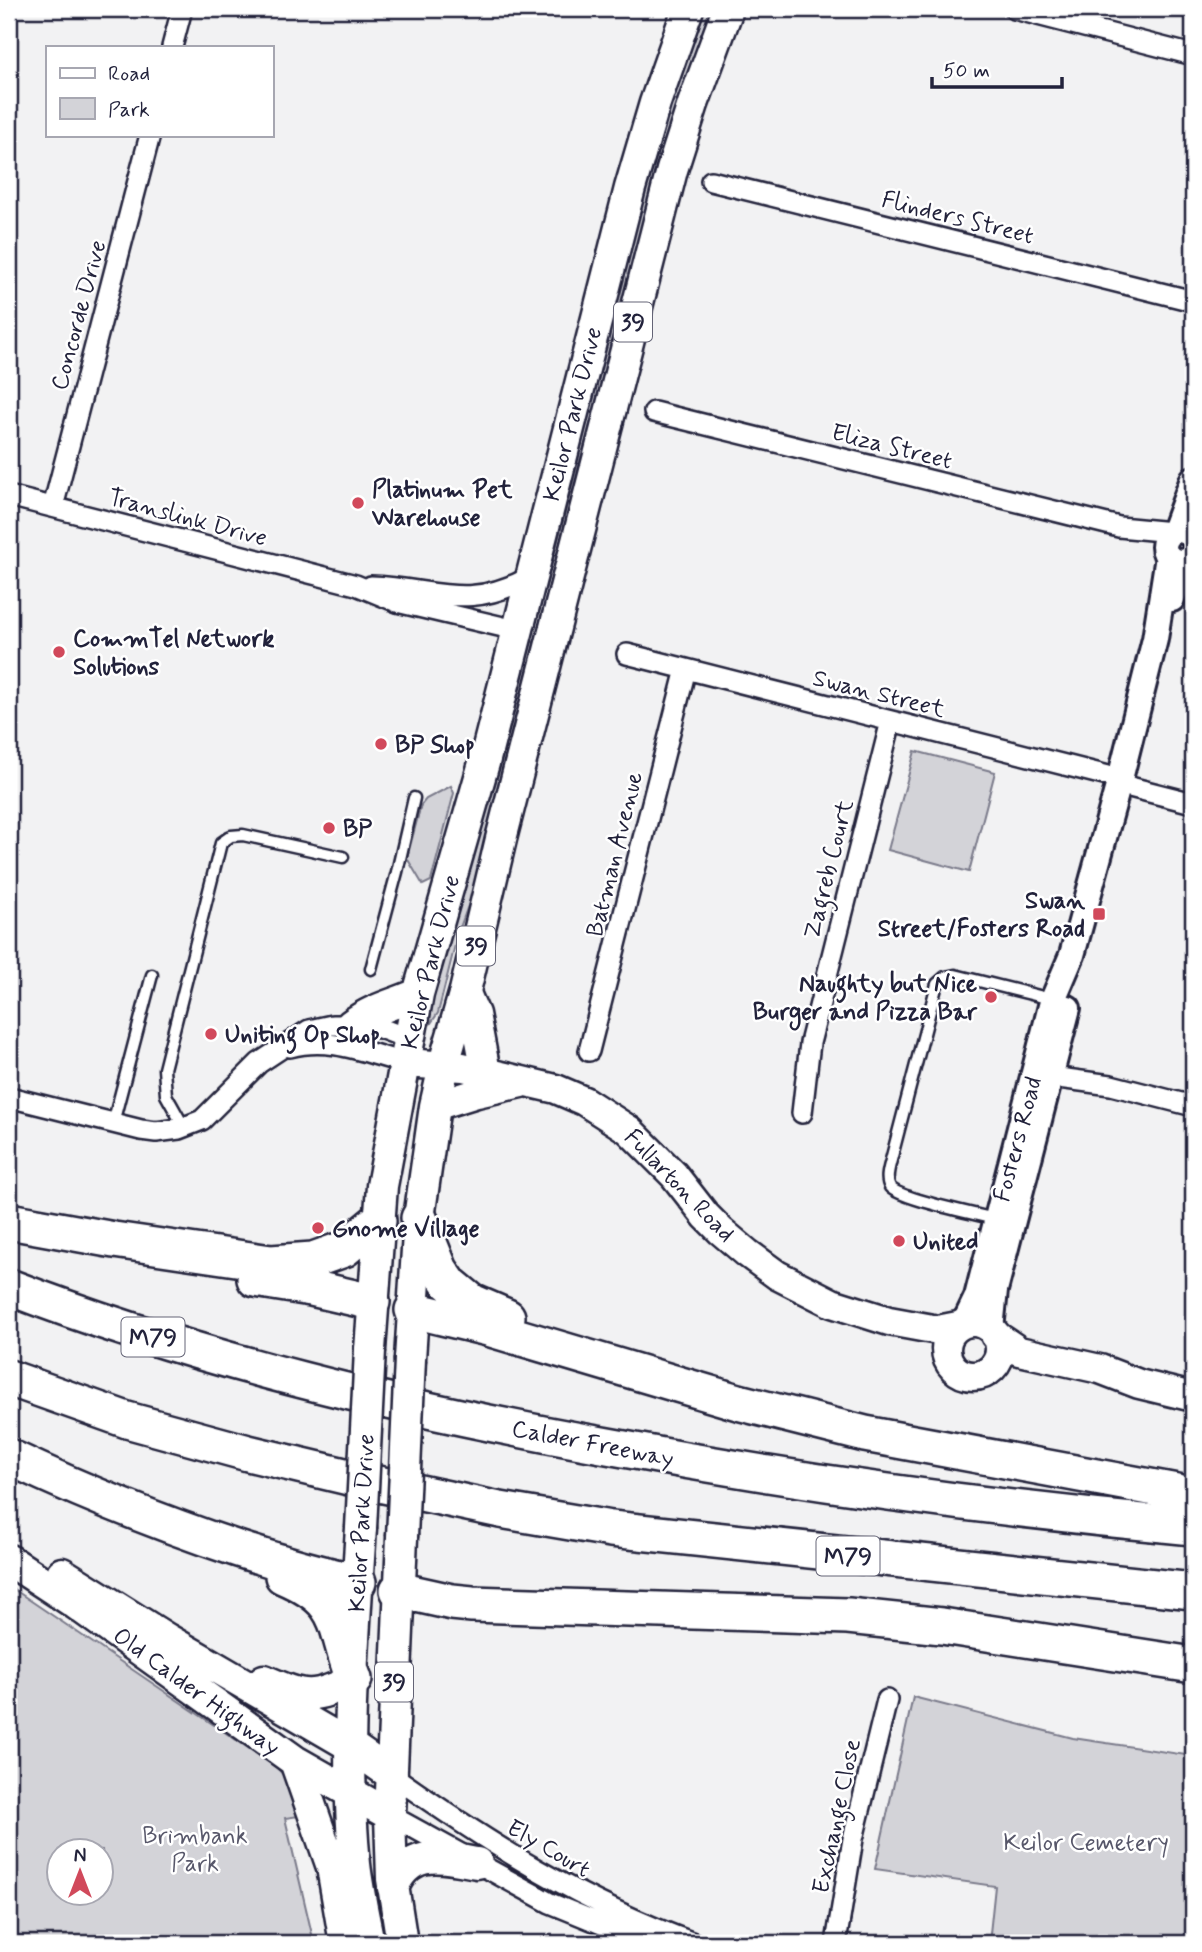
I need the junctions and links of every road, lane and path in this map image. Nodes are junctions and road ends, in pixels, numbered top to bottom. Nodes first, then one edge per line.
1 (182, 9) edge
2 (688, 9) edge
3 (728, 9) edge
4 (1014, 9) edge
5 (172, 46) edge
6 (1193, 55) edge
7 (150, 136) edge
8 (711, 181) dead end
9 (1193, 301) edge
10 (654, 412) dead end
11 (1193, 479) edge
12 (9, 496) edge
13 (53, 507) junction
14 (1184, 545) edge
15 (530, 577) junction
16 (356, 585) junction
17 (516, 630) junction
18 (552, 639) junction
19 (627, 654) dead end
20 (686, 669) junction
21 (891, 721) junction
22 (1119, 782) junction
23 (414, 798) dead end
24 (1193, 803) edge
25 (343, 857) dead end
26 (1072, 955) junction
27 (371, 968) dead end
28 (152, 975) dead end
29 (465, 991) junction
30 (418, 994) junction
31 (1053, 1000) junction
32 (351, 1024) junction
33 (407, 1051) junction
34 (589, 1051) dead end
35 (275, 1052) junction
36 (460, 1065) junction
37 (1047, 1069) junction
38 (527, 1081) junction
39 (9, 1097) edge
40 (1193, 1106) edge
41 (435, 1107) junction
42 (802, 1113) dead end
43 (113, 1123) junction
44 (184, 1128) junction
45 (419, 1218) junction
46 (9, 1221) edge
47 (378, 1221) junction
48 (1004, 1222) junction
49 (9, 1227) edge
50 (9, 1287) edge
51 (372, 1302) junction
52 (413, 1310) junction
53 (889, 1321) junction
54 (977, 1329) junction
55 (948, 1363) junction
56 (984, 1373) junction
57 (648, 1376) junction
58 (9, 1378) edge
59 (1139, 1384) junction
60 (1193, 1398) edge
61 (9, 1457) edge
62 (1193, 1494) edge
63 (1193, 1527) edge
64 (611, 1529) junction
65 (197, 1535) junction
66 (9, 1546) edge
67 (9, 1560) edge
68 (358, 1582) junction
69 (398, 1590) junction
70 (1193, 1591) edge
71 (1193, 1610) edge
72 (167, 1639) junction
73 (1193, 1665) edge
74 (354, 1679) junction
75 (887, 1700) dead end
76 (351, 1746) junction
77 (295, 1762) junction
78 (392, 1775) junction
79 (352, 1794) junction
80 (390, 1815) junction
81 (477, 1863) junction
82 (393, 1888) junction
83 (575, 1903) junction
84 (345, 1943) edge
85 (369, 1943) edge
86 (402, 1943) edge
87 (648, 1943) edge
88 (694, 1943) edge
89 (836, 1943) edge

1 - 5 street
2 - 15 main road, Keilor Park Drive / 39
3 - 18 main road, Keilor Park Drive / 39
4 - 6 street
7 - 13 street, Concorde Drive
8 - 9 street, Flinders Street
10 - 14 street, Eliza Street
11 - 14 street, Fosters Road
12 - 13 street, Translink Drive
13 - 16 street, Translink Drive
14 - 22 street, Fosters Road
15 - 16 street, Translink Drive
15 - 17 main road, Keilor Park Drive / 39
16 - 17 street, Translink Drive
17 - 18 main road
17 - 30 main road, Keilor Park Drive / 39
18 - 29 main road, Keilor Park Drive / 39
19 - 20 street, Swan Street
20 - 21 street, Swan Street
20 - 34 street, Batman Avenue
21 - 22 street, Swan Street
21 - 42 street, Zagreb Court
22 - 24 street, Swan Street
22 - 26 street, Fosters Road
23 - 27 lane
25 - 44 lane
26 - 31 street, Fosters Road
26 - 37 street, Fosters Road
28 - 43 lane
29 - 36 main road, Keilor Park Drive / 39
29 - 36 main road
30 - 32 main road
30 - 33 main road, Keilor Park Drive / 39
31 - 37 street, Fosters Road
31 - 48 lane
32 - 33 street
32 - 35 street
33 - 35 street
33 - 36 main road, Fullarton Road
33 - 47 main road, Keilor Park Drive / 39
35 - 44 street
36 - 38 main road, Fullarton Road
36 - 41 main road, Keilor Park Drive / 39
37 - 40 street
37 - 48 street, Fosters Road
38 - 41 main road
38 - 53 main road, Fullarton Road
39 - 43 street
41 - 45 main road, Keilor Park Drive / 39
43 - 44 street
45 - 52 main road, Keilor Park Drive / 39
45 - 57 highway
46 - 47 highway
47 - 51 main road, Keilor Park Drive / 39
48 - 54 street, Fosters Road
49 - 51 highway
50 - 63 highway, Calder Freeway / M79
51 - 52 main road
51 - 68 main road, Keilor Park Drive / 39, bridge
52 - 57 highway
52 - 69 main road, Keilor Park Drive / 39, bridge
53 - 54 main road, Fullarton Road
53 - 55 main road, Fullarton Road
54 - 55 main road
54 - 56 main road
54 - 59 main road
55 - 56 main road
56 - 59 main road
57 - 62 highway
58 - 64 highway, M79
59 - 60 main road
61 - 65 highway
64 - 70 highway, M79
64 - 71 highway
65 - 68 highway
65 - 74 highway
66 - 72 main road, Old Calder Highway
67 - 77 main road, Old Calder Highway
68 - 69 main road
68 - 74 main road, Keilor Park Drive / 39
69 - 73 highway
69 - 78 main road, Keilor Park Drive / 39
72 - 74 main road
72 - 76 main road, Old Calder Highway
74 - 76 main road, Keilor Park Drive / 39
75 - 89 street, Exchange Close
76 - 78 main road, Old Calder Highway
76 - 79 main road, Keilor Park Drive / 39
77 - 79 main road, Old Calder Highway
77 - 84 main road
78 - 80 main road, Keilor Park Drive / 39
78 - 83 street, Ely Court
79 - 80 main road, Old Calder Highway
79 - 85 main road, Keilor Park Drive / 39
80 - 81 street, Ely Court
80 - 82 main road, Keilor Park Drive / 39
81 - 82 main road
81 - 83 street, Ely Court
82 - 86 main road, Keilor Park Drive / 39
83 - 87 street, Ely Court
83 - 88 street, Ely Court

